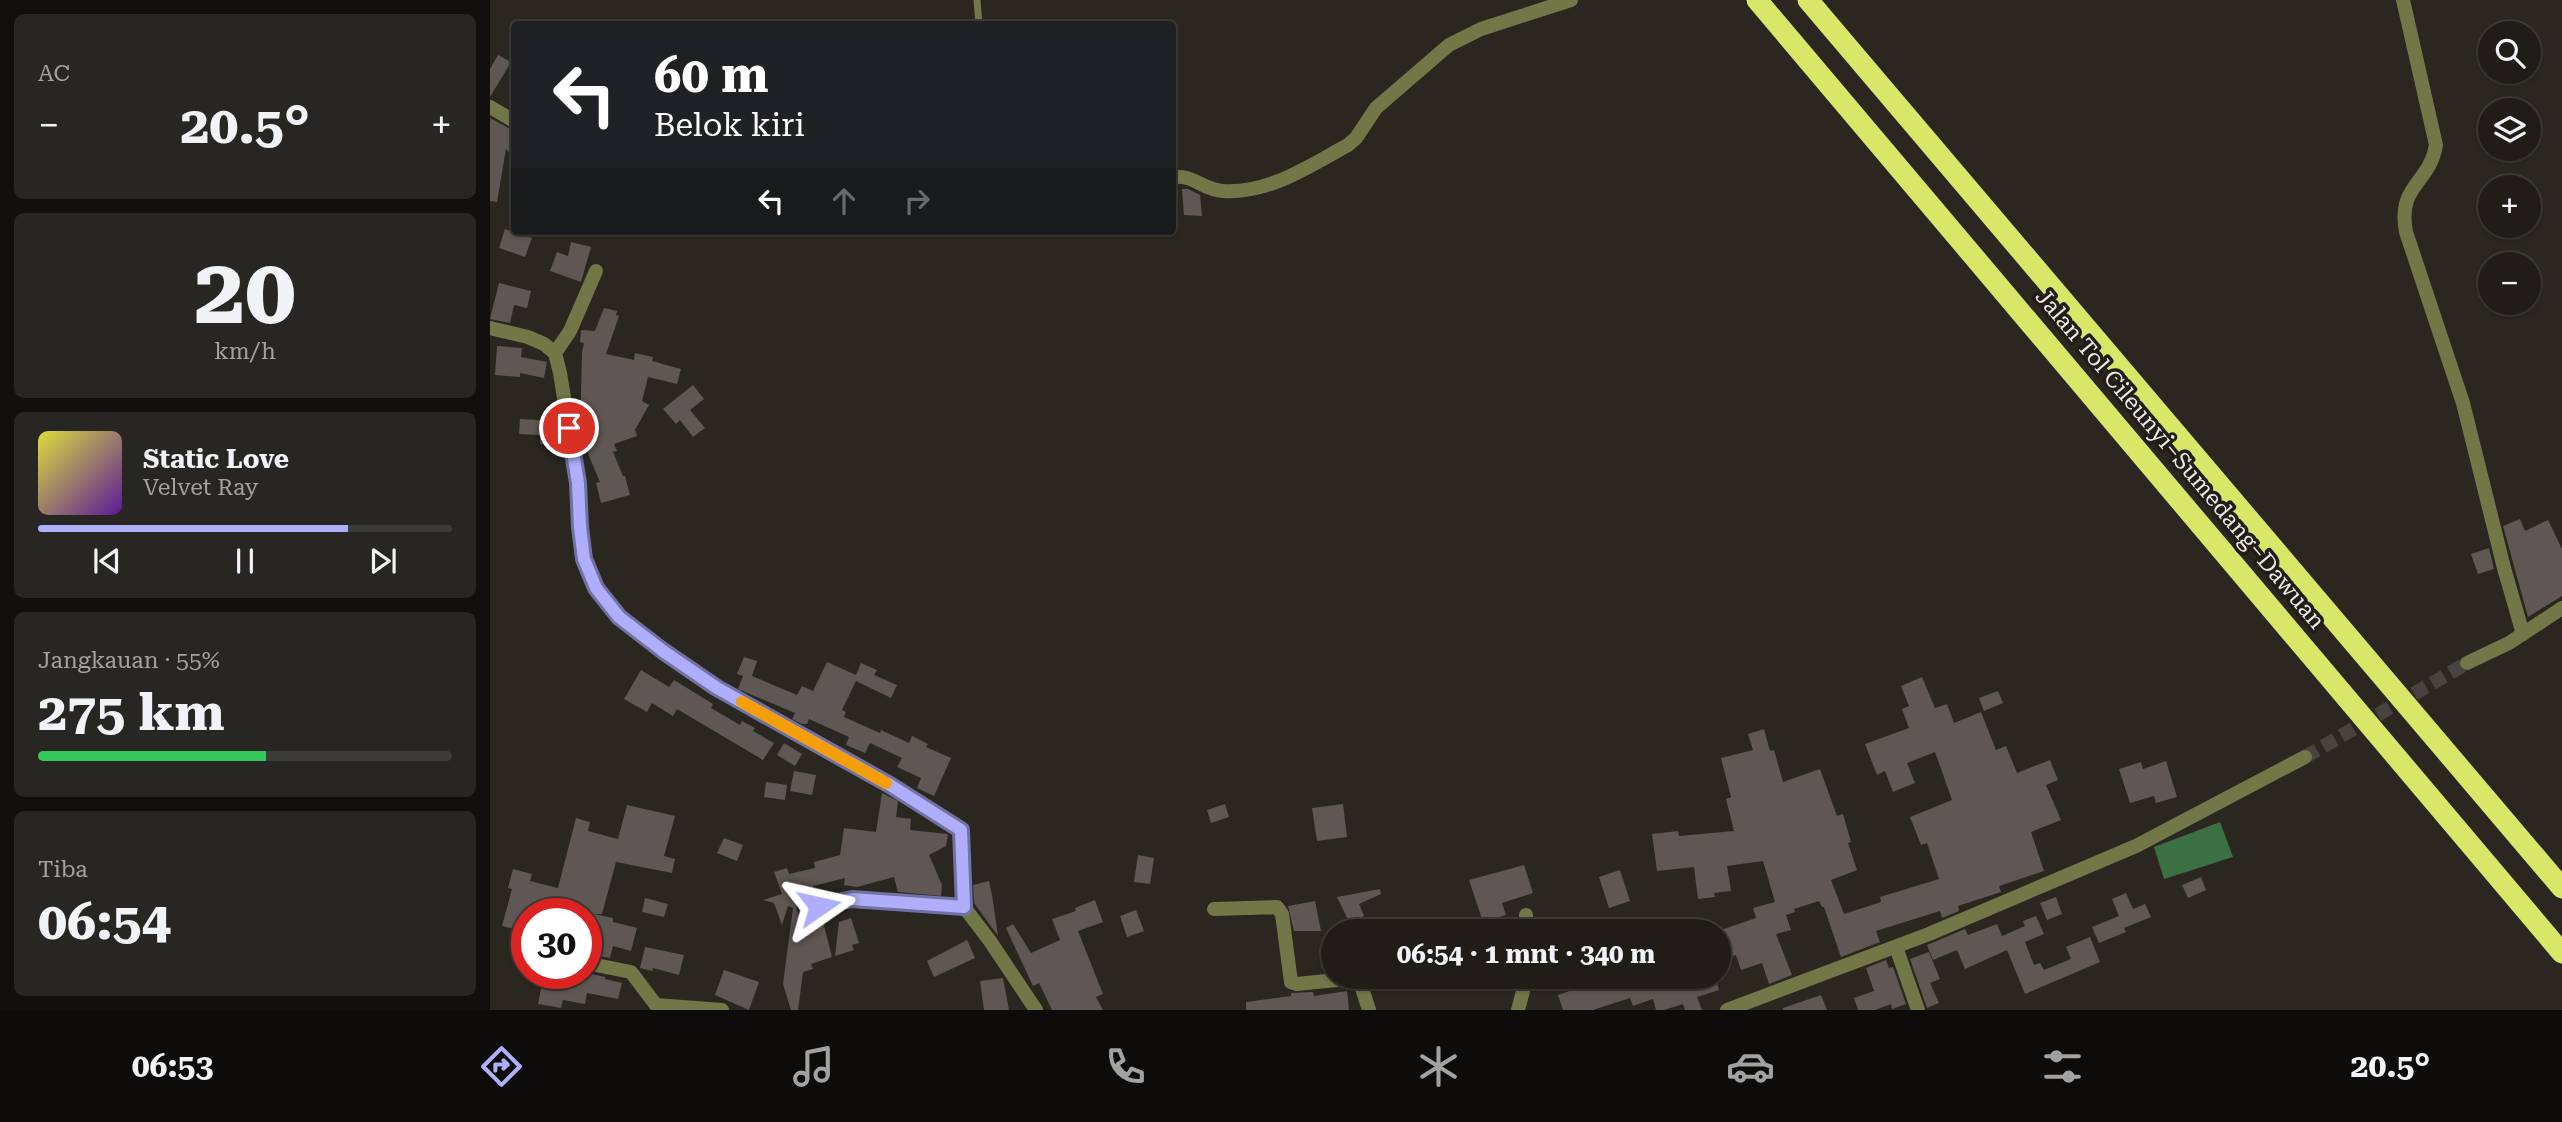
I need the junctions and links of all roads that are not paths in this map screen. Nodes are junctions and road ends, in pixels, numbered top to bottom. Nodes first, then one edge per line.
1 (977, 0) edge
2 (1571, 0) edge
3 (1757, 0) edge
4 (1808, 0) edge
5 (2403, 0) edge
6 (979, 21) edge
7 (490, 107) edge
8 (511, 119) edge
9 (1176, 177) edge
10 (596, 271) dead end
11 (490, 328) edge
12 (555, 352) junction
13 (2562, 608) edge
14 (2523, 634) junction
15 (2467, 663) tunnel mouth
16 (2305, 757) tunnel mouth
17 (2562, 888) edge
18 (819, 906) dead end
19 (964, 907) junction
20 (1214, 909) dead end
21 (1526, 915) dead end
22 (1526, 919) edge
23 (1896, 947) junction
24 (2562, 953) edge
25 (602, 966) edge
26 (1524, 989) edge
27 (722, 1010) edge
28 (1036, 1010) edge
29 (1369, 1010) edge
30 (1518, 1010) edge
31 (1727, 1010) edge
32 (1918, 1010) edge

1 - 6 lane
2 - 9 street
3 - 24 highway, Jalan Tol Cileunyi–Sumedang–Dawuan
4 - 17 highway, Jalan Tol Cileunyi–Sumedang–Dawuan
5 - 14 street
7 - 8 street
10 - 12 street
11 - 12 street
12 - 19 street
13 - 14 street
14 - 15 street
16 - 23 street
18 - 19 street
19 - 28 street
20 - 29 street
21 - 22 street
23 - 31 street
23 - 32 street
25 - 27 street
26 - 30 street

